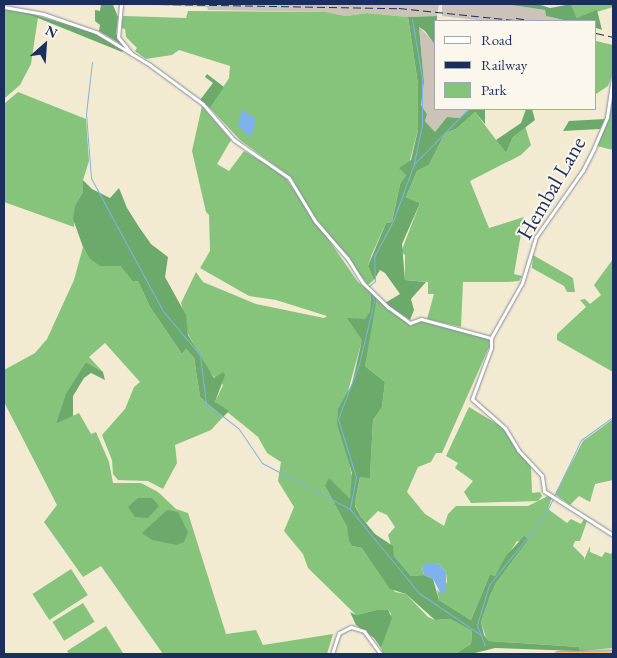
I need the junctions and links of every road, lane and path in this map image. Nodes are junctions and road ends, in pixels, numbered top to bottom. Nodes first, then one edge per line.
1 (121, 4) edge
2 (4, 7) edge
3 (132, 54) junction
4 (613, 77) edge
5 (491, 338) junction
6 (613, 535) edge
7 (613, 653) edge
8 (332, 654) edge
9 (381, 654) edge
10 (558, 654) edge

1 - 3 street
2 - 3 street
3 - 5 street
4 - 5 street, Hembal Lane
5 - 6 street, Hembal Lane
7 - 10 highway
8 - 9 street

